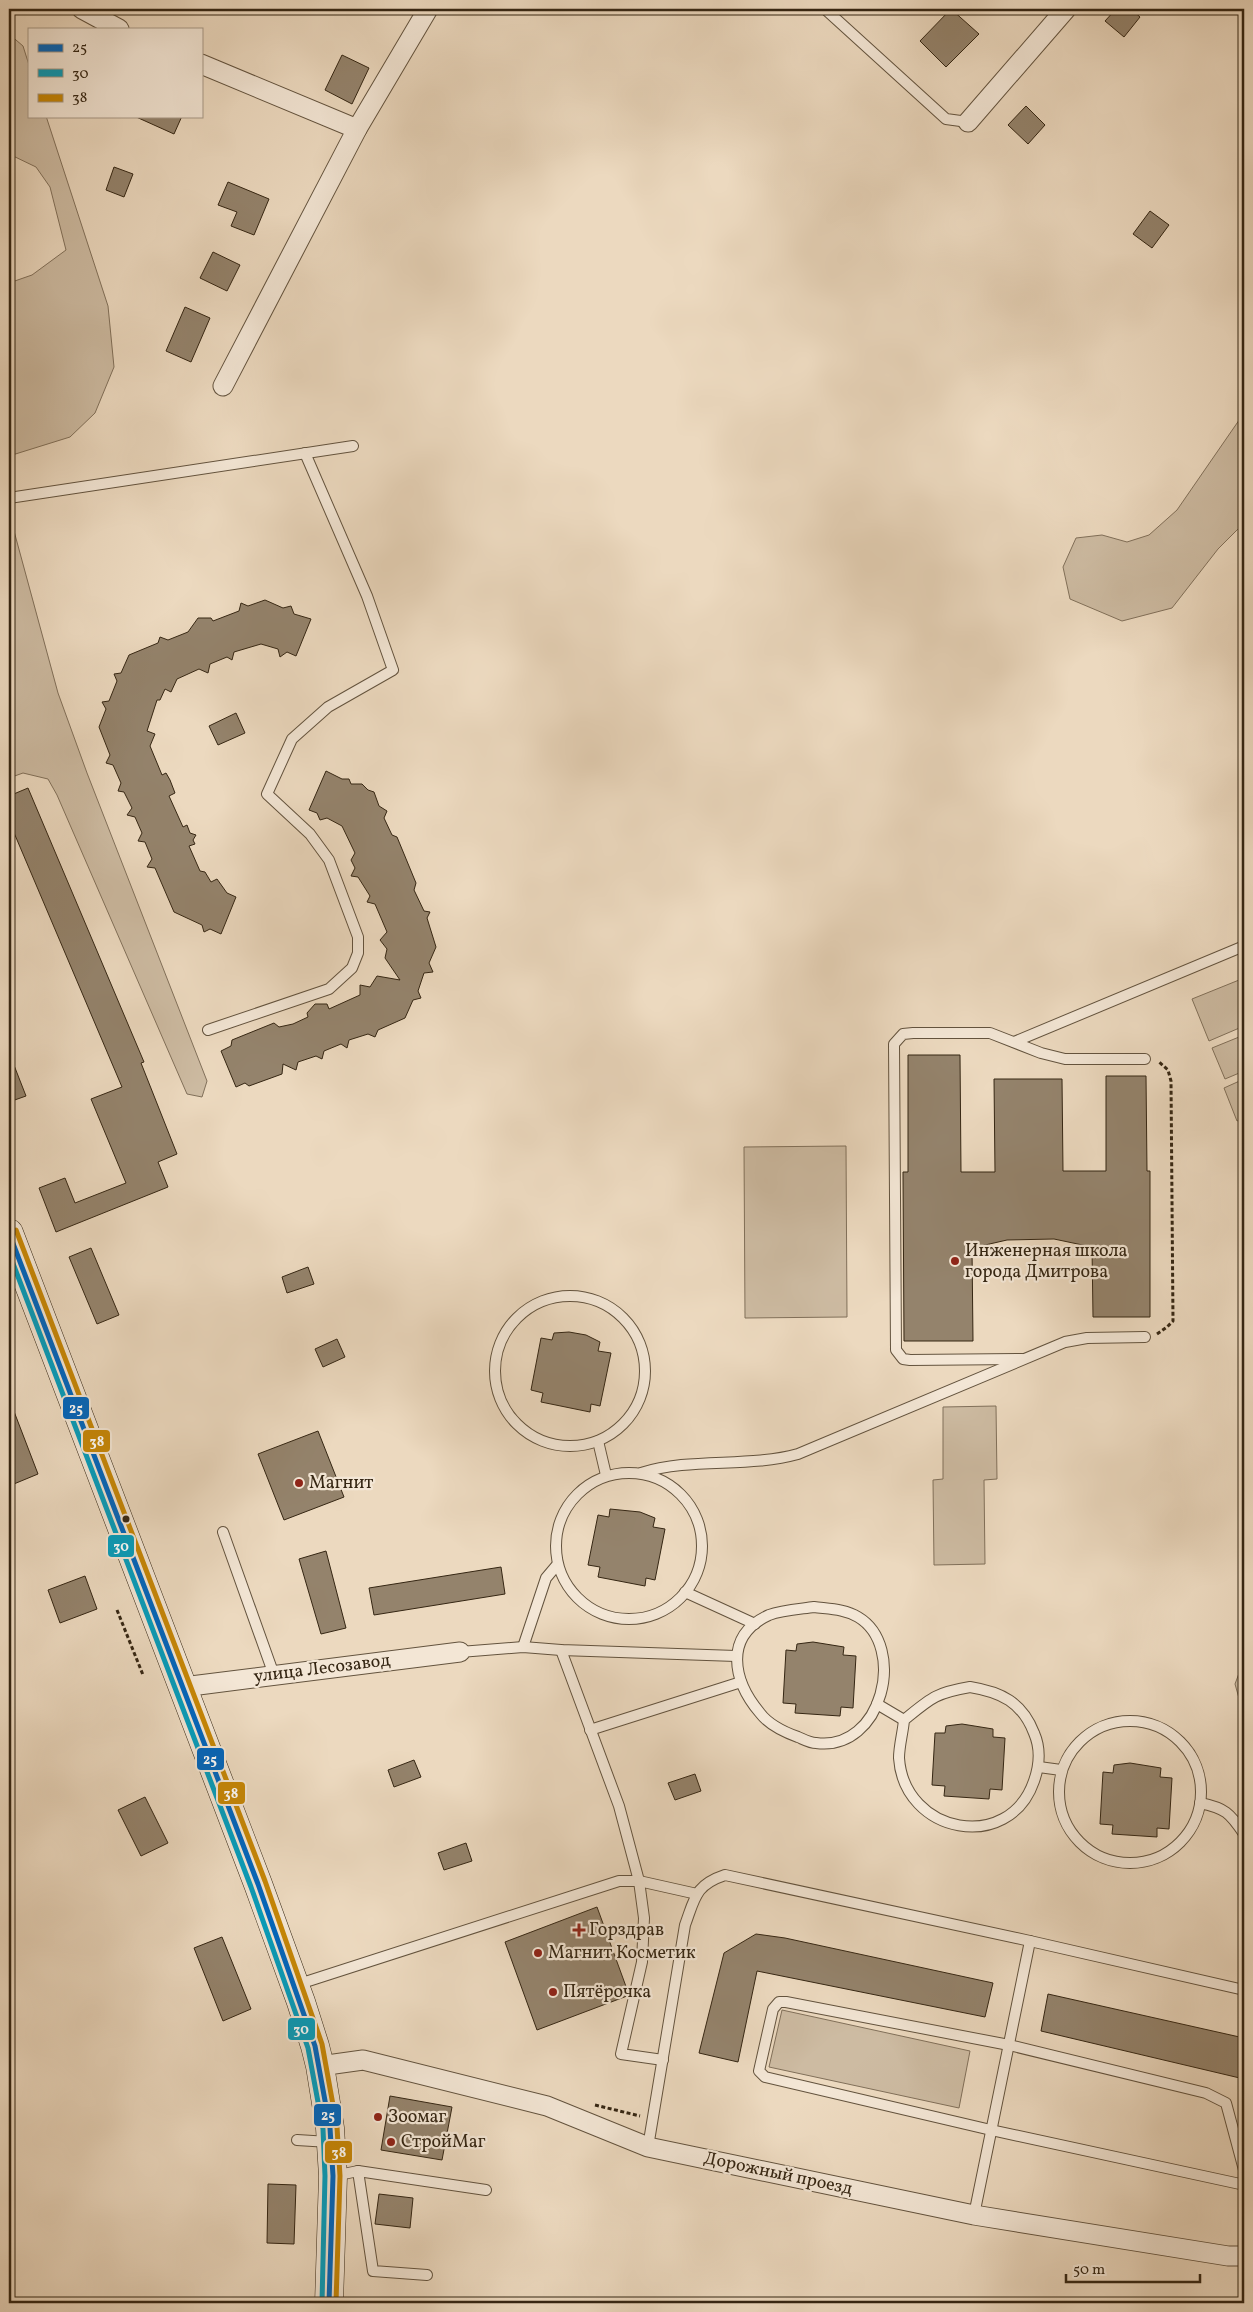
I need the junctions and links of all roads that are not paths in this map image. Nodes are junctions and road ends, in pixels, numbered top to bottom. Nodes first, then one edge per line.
1 (82, 9) edge
2 (428, 9) edge
3 (825, 9) edge
4 (1066, 9) edge
5 (117, 28) edge
6 (202, 64) edge
7 (968, 122) joint
8 (357, 129) junction
9 (223, 386) dead end
10 (353, 446) dead end
11 (306, 453) junction
12 (9, 498) edge
13 (1244, 946) edge
14 (208, 1030) dead end
15 (1014, 1042) junction
16 (1145, 1058) road end
17 (9, 1233) edge
18 (1145, 1337) road end
19 (1022, 1359) junction
20 (598, 1441) junction
21 (641, 1473) junction
22 (606, 1475) junction
23 (223, 1532) dead end
24 (557, 1565) junction
25 (685, 1592) junction
26 (755, 1624) junction
27 (524, 1646) junction
28 (561, 1650) junction
29 (460, 1652) joint
30 (736, 1656) junction
31 (274, 1675) junction
32 (740, 1682) junction
33 (183, 1687) junction
34 (877, 1704) junction
35 (904, 1720) junction
36 (590, 1730) junction
37 (1039, 1767) junction
38 (1061, 1770) junction
39 (1200, 1803) junction
40 (1244, 1834) edge
41 (639, 1881) junction
42 (697, 1894) junction
43 (1030, 1940) junction
44 (296, 1985) junction
45 (1244, 1990) edge
46 (1010, 2045) junction
47 (663, 2060) junction
48 (320, 2066) junction
49 (991, 2130) junction
50 (297, 2140) dead end
51 (331, 2142) junction
52 (648, 2147) junction
53 (1244, 2170) edge
54 (345, 2173) junction
55 (1244, 2180) edge
56 (486, 2190) dead end
57 (974, 2215) junction
58 (1244, 2256) edge
59 (428, 2275) dead end
60 (329, 2303) edge

1 - 5 street
2 - 8 street
3 - 7 lane
4 - 7 street
6 - 8 street
8 - 9 street
10 - 11 lane
11 - 12 lane
11 - 14 lane
13 - 15 lane
15 - 16 lane
15 - 19 lane
17 - 33 main road
18 - 19 lane
19 - 21 lane
20 - 20 lane
20 - 22 lane
21 - 22 lane
21 - 25 lane
22 - 24 lane
23 - 31 lane
24 - 25 lane
24 - 27 lane
25 - 26 lane
26 - 30 lane
26 - 34 lane
27 - 28 lane
27 - 29 lane
28 - 30 lane
28 - 36 lane
29 - 31 street, улица Лесозавод
30 - 32 lane
31 - 33 street, улица Лесозавод
32 - 34 lane
32 - 36 lane
33 - 44 main road
34 - 35 lane
35 - 37 lane
35 - 37 lane
36 - 41 lane
37 - 38 lane
38 - 39 lane
38 - 39 lane
39 - 40 lane
41 - 42 lane
41 - 44 lane
41 - 47 lane
42 - 43 lane
42 - 47 lane
43 - 45 lane
43 - 46 lane
44 - 48 main road
46 - 49 lane
46 - 49 lane
46 - 53 lane
47 - 52 lane
48 - 51 main road
48 - 52 street, Дорожный проезд
49 - 55 lane
49 - 57 lane
50 - 51 lane
51 - 54 main road
52 - 57 street, Дорожный проезд
54 - 56 lane
54 - 59 lane
54 - 60 main road
57 - 58 street, Дорожный проезд

